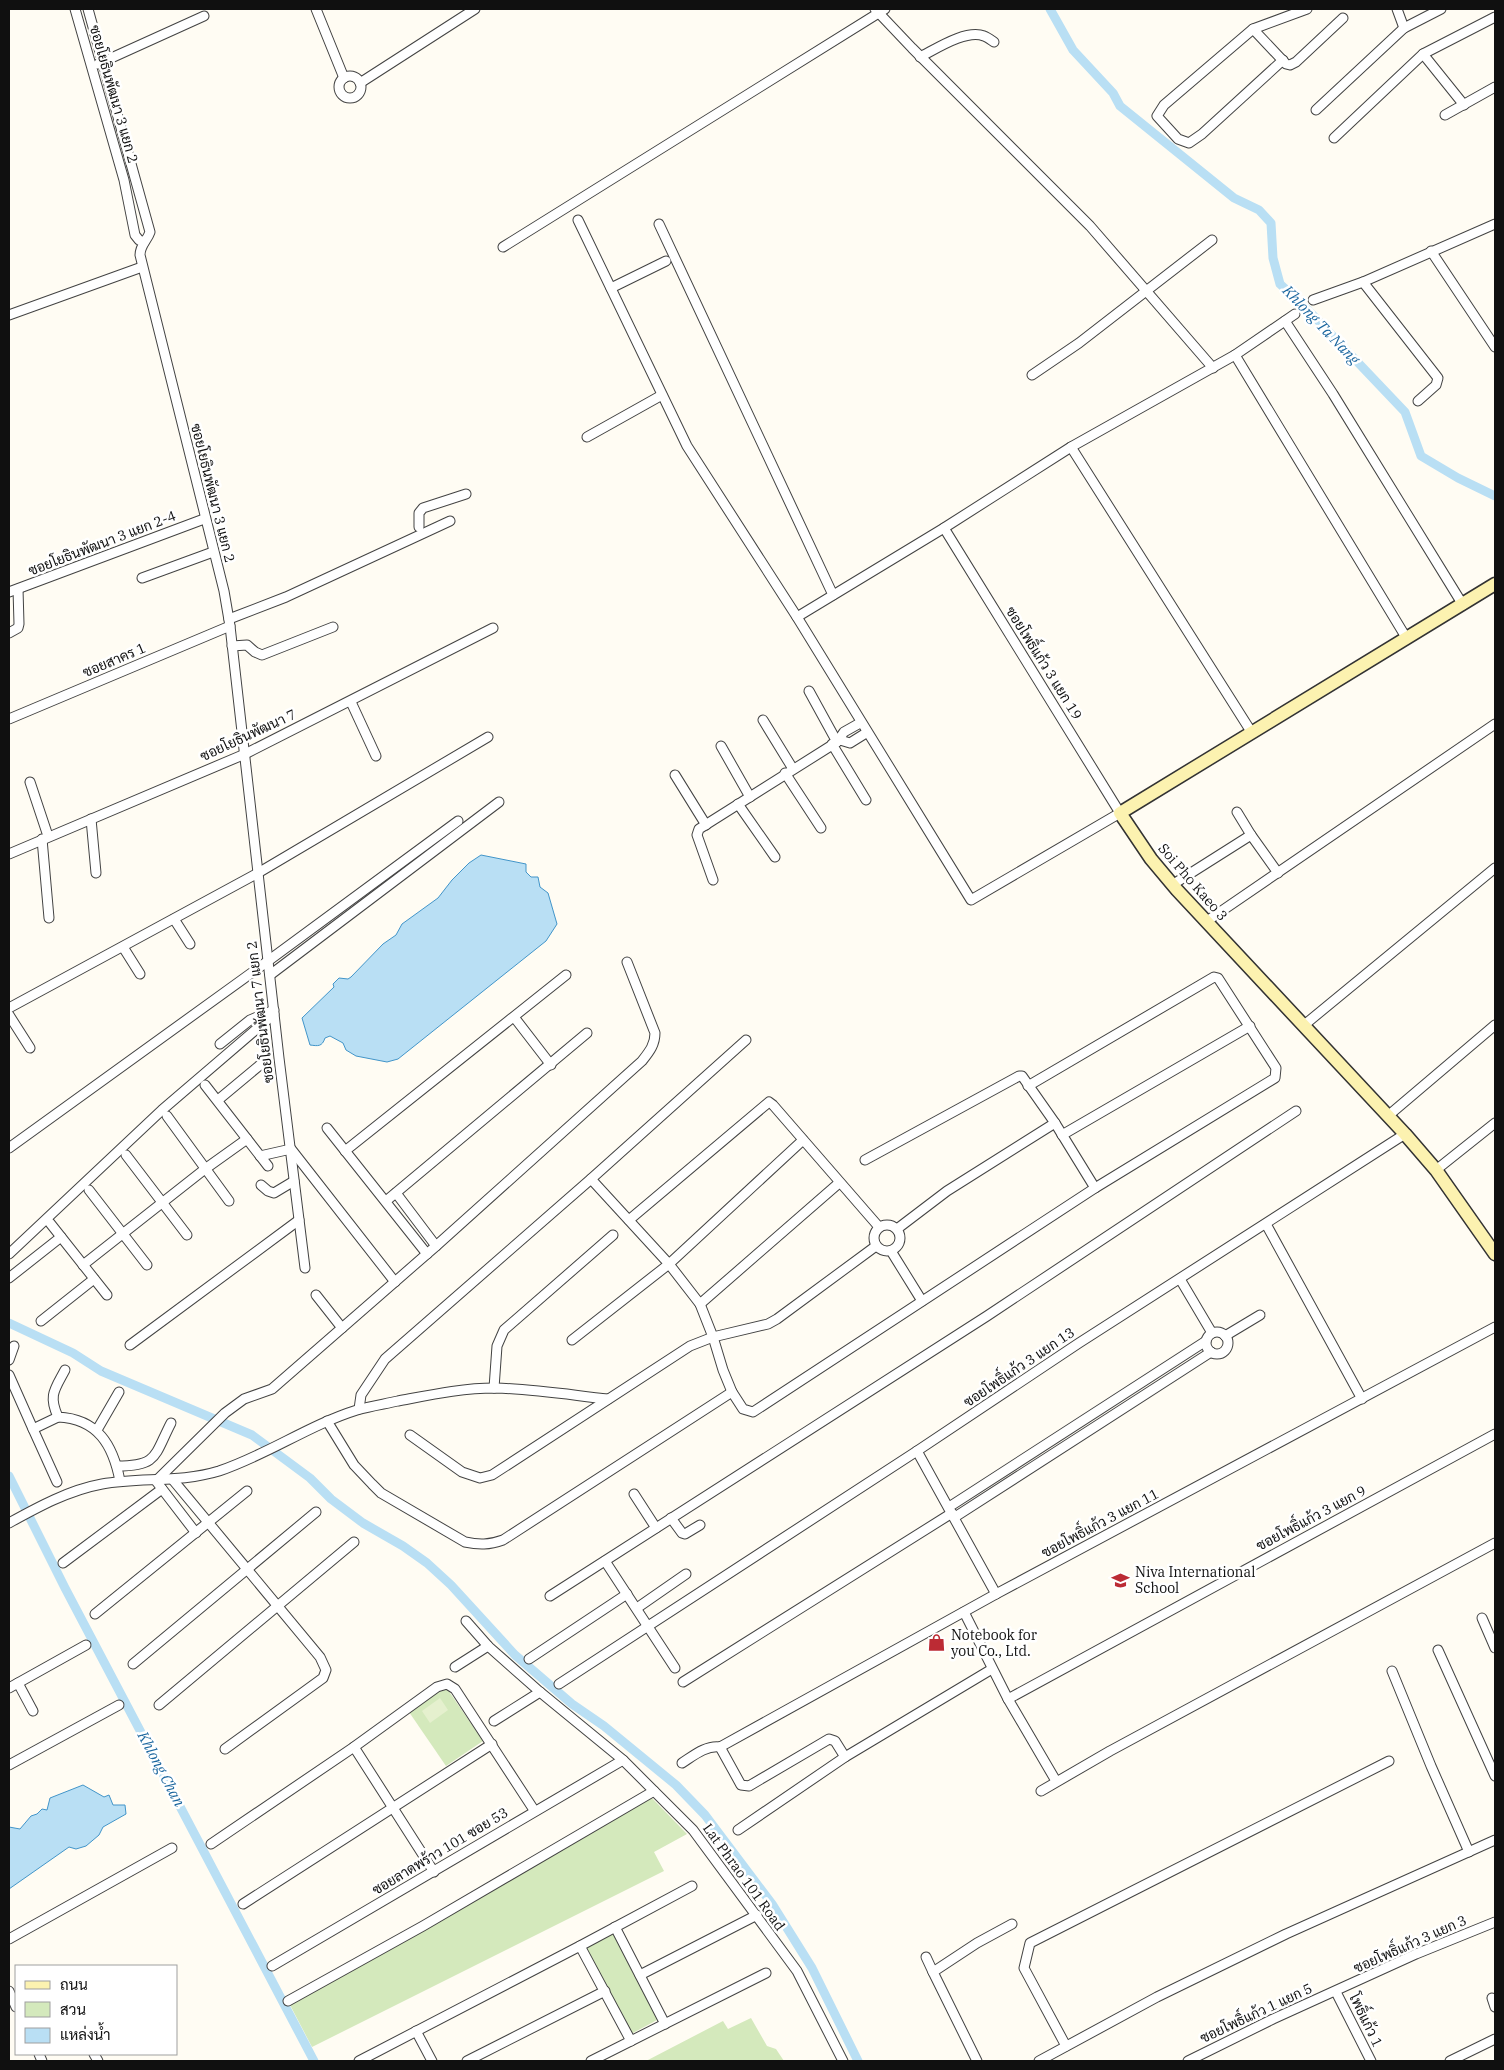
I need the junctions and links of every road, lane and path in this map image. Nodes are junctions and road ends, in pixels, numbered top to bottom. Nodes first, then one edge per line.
1 (75, 9) edge
2 (88, 9) edge
3 (316, 9) edge
4 (475, 9) edge
5 (1307, 9) edge
6 (1397, 9) edge
7 (1441, 9) edge
8 (880, 10) edge
9 (204, 16) dead end
10 (1495, 17) edge
11 (1343, 18) dead end
12 (1404, 28) junction
13 (1253, 29) junction
14 (994, 42) dead end
15 (1423, 54) junction
16 (920, 57) junction
17 (1283, 60) junction
18 (103, 62) junction
19 (91, 67) junction
20 (344, 78) junction
21 (360, 83) junction
22 (1495, 87) edge
23 (1464, 105) junction
24 (1316, 110) dead end
25 (1445, 115) dead end
26 (1334, 138) dead end
27 (578, 220) dead end
28 (659, 224) dead end
29 (1495, 224) edge
30 (1212, 240) dead end
31 (144, 242) junction
32 (503, 247) dead end
33 (1431, 252) junction
34 (666, 262) dead end
35 (142, 267) junction
36 (1363, 282) junction
37 (611, 288) junction
38 (1148, 291) junction
39 (1313, 300) dead end
40 (1295, 314) dead end
41 (9, 315) edge
42 (1285, 321) junction
43 (1495, 347) edge
44 (1235, 355) junction
45 (1213, 368) junction
46 (1032, 375) dead end
47 (662, 395) junction
48 (1418, 401) dead end
49 (587, 437) dead end
50 (1071, 447) junction
51 (466, 494) dead end
52 (204, 519) junction
53 (450, 521) dead end
54 (419, 526) dead end
55 (944, 528) junction
56 (214, 552) junction
57 (142, 578) dead end
58 (1495, 584) edge
59 (13, 590) edge
60 (833, 595) junction
61 (1463, 604) junction
62 (797, 617) junction
63 (230, 623) junction
64 (333, 627) dead end
65 (493, 628) dead end
66 (9, 633) edge
67 (1407, 639) junction
68 (232, 646) junction
69 (809, 691) dead end
70 (351, 702) junction
71 (9, 719) edge
72 (763, 720) dead end
73 (860, 723) junction
74 (1495, 724) edge
75 (866, 733) junction
76 (1252, 733) junction
77 (488, 736) dead end
78 (836, 742) junction
79 (721, 746) dead end
80 (245, 754) junction
81 (376, 756) dead end
82 (789, 771) junction
83 (675, 774) dead end
84 (30, 782) dead end
85 (750, 796) junction
86 (866, 800) dead end
87 (499, 802) dead end
88 (738, 804) junction
89 (1237, 812) dead end
90 (1120, 813) junction
91 (91, 819) junction
92 (458, 821) dead end
93 (706, 825) junction
94 (821, 828) dead end
95 (1250, 835) junction
96 (45, 838) junction
97 (9, 854) edge
98 (775, 857) dead end
99 (1495, 868) edge
100 (96, 873) dead end
101 (258, 873) junction
102 (1278, 873) junction
103 (713, 880) dead end
104 (1172, 885) junction
105 (49, 918) dead end
106 (174, 919) junction
107 (1207, 921) junction
108 (190, 944) dead end
109 (123, 947) junction
110 (268, 962) junction
111 (627, 962) dead end
112 (140, 974) dead end
113 (270, 975) junction
114 (566, 975) dead end
115 (9, 1008) edge
116 (274, 1012) junction
117 (9, 1015) edge
118 (514, 1017) junction
119 (1495, 1025) edge
120 (1250, 1026) junction
121 (1303, 1026) junction
122 (587, 1033) dead end
123 (746, 1040) dead end
124 (220, 1044) dead end
125 (30, 1048) dead end
126 (260, 1065) dead end
127 (551, 1065) junction
128 (205, 1085) dead end
129 (1028, 1086) junction
130 (218, 1100) junction
131 (1296, 1111) dead end
132 (1389, 1115) junction
133 (167, 1116) dead end
134 (1055, 1123) junction
135 (1495, 1123) edge
136 (327, 1128) dead end
137 (1405, 1134) junction
138 (1062, 1135) junction
139 (247, 1139) junction
140 (803, 1140) junction
141 (9, 1148) edge
142 (291, 1149) junction
143 (345, 1151) junction
144 (126, 1155) dead end
145 (260, 1156) junction
146 (865, 1160) dead end
147 (268, 1166) dead end
148 (205, 1169) junction
149 (1436, 1170) junction
150 (591, 1179) junction
151 (294, 1181) junction
152 (839, 1182) junction
153 (261, 1185) dead end
154 (1095, 1188) junction
155 (89, 1190) dead end
156 (396, 1193) junction
157 (230, 1200) dead end
158 (386, 1201) junction
159 (161, 1204) junction
160 (299, 1220) junction
161 (629, 1220) junction
162 (50, 1223) dead end
163 (1266, 1224) junction
164 (879, 1228) junction
165 (897, 1229) junction
166 (123, 1233) junction
167 (613, 1235) dead end
168 (187, 1236) dead end
169 (61, 1237) junction
170 (436, 1246) junction
171 (876, 1246) junction
172 (891, 1251) junction
173 (9, 1254) edge
174 (427, 1254) junction
175 (1495, 1254) edge
176 (668, 1264) junction
177 (83, 1265) junction
178 (147, 1265) dead end
179 (305, 1268) dead end
180 (9, 1278) edge
181 (94, 1279) junction
182 (1180, 1279) junction
183 (395, 1282) junction
184 (107, 1295) dead end
185 (316, 1295) dead end
186 (922, 1301) junction
187 (700, 1304) junction
188 (1260, 1315) dead end
189 (41, 1321) dead end
190 (1495, 1326) edge
191 (342, 1328) junction
192 (1225, 1336) junction
193 (713, 1337) junction
194 (1209, 1337) junction
195 (572, 1340) dead end
196 (130, 1345) dead end
197 (14, 1346) dead end
198 (1211, 1352) junction
199 (9, 1360) edge
200 (65, 1370) dead end
201 (9, 1375) edge
202 (494, 1388) junction
203 (119, 1392) dead end
204 (732, 1392) junction
205 (1126, 1392) junction
206 (608, 1399) junction
207 (1362, 1399) junction
208 (1133, 1402) junction
209 (359, 1409) junction
210 (58, 1417) junction
211 (328, 1421) junction
212 (171, 1424) dead end
213 (33, 1429) junction
214 (97, 1430) junction
215 (1495, 1434) edge
216 (410, 1435) dead end
217 (917, 1451) junction
218 (117, 1466) junction
219 (998, 1475) junction
220 (156, 1480) junction
221 (173, 1480) junction
222 (120, 1481) junction
223 (57, 1482) dead end
224 (1004, 1485) junction
225 (162, 1489) junction
226 (247, 1491) dead end
227 (634, 1494) dead end
228 (960, 1499) junction
229 (967, 1509) junction
230 (316, 1512) dead end
231 (952, 1512) junction
232 (671, 1518) junction
233 (9, 1523) edge
234 (208, 1524) junction
235 (700, 1525) dead end
236 (656, 1528) junction
237 (196, 1533) junction
238 (354, 1542) dead end
239 (1495, 1543) edge
240 (605, 1561) junction
241 (63, 1562) dead end
242 (246, 1570) junction
243 (686, 1574) dead end
244 (627, 1594) junction
245 (996, 1594) junction
246 (550, 1596) dead end
247 (277, 1606) junction
248 (636, 1608) junction
249 (964, 1612) junction
250 (95, 1614) dead end
251 (1482, 1618) dead end
252 (466, 1621) dead end
253 (649, 1626) junction
254 (86, 1645) dead end
255 (488, 1646) junction
256 (1495, 1648) edge
257 (1438, 1650) dead end
258 (529, 1659) dead end
259 (133, 1664) dead end
260 (455, 1667) dead end
261 (675, 1668) dead end
262 (992, 1669) junction
263 (1392, 1671) dead end
264 (683, 1682) dead end
265 (18, 1683) junction
266 (559, 1684) dead end
267 (9, 1688) edge
268 (540, 1692) junction
269 (1008, 1698) junction
270 (159, 1705) dead end
271 (119, 1706) dead end
272 (33, 1711) dead end
273 (494, 1720) dead end
274 (492, 1744) junction
275 (354, 1746) junction
276 (720, 1747) junction
277 (225, 1749) dead end
278 (845, 1757) junction
279 (623, 1760) junction
280 (1389, 1761) dead end
281 (682, 1763) dead end
282 (9, 1765) edge
283 (1495, 1776) edge
284 (1056, 1781) junction
285 (654, 1791) junction
286 (1041, 1791) dead end
287 (395, 1808) junction
288 (534, 1810) junction
289 (738, 1830) dead end
290 (1495, 1840) edge
291 (211, 1844) dead end
292 (172, 1848) dead end
293 (1469, 1852) junction
294 (434, 1872) junction
295 (692, 1886) dead end
296 (243, 1904) dead end
297 (756, 1915) junction
298 (1495, 1922) edge
299 (1012, 1924) dead end
300 (615, 1927) junction
301 (9, 1939) edge
302 (580, 1946) junction
303 (926, 1957) dead end
304 (272, 1966) dead end
305 (934, 1972) junction
306 (766, 1973) dead end
307 (640, 1975) junction
308 (9, 1991) edge
309 (604, 1991) junction
310 (1336, 1992) junction
311 (288, 2001) dead end
312 (15, 2005) edge
313 (665, 2024) junction
314 (416, 2032) junction
315 (1495, 2039) edge
316 (631, 2041) junction
317 (1066, 2046) junction
318 (359, 2061) edge
319 (432, 2061) edge
320 (467, 2061) edge
321 (591, 2061) edge
322 (843, 2061) edge
323 (977, 2061) edge
324 (1039, 2061) edge
325 (1188, 2061) edge
326 (1371, 2061) edge
327 (1450, 2061) edge

1 - 19 street, ซอยโยธินพัฒนา 3 แยก 2
2 - 18 street, ซอยโยธินพัฒนา 3 แยก 2
3 - 20 street
4 - 21 street
5 - 13 street
6 - 12 street
7 - 12 street
8 - 16 street
8 - 32 street
9 - 18 street
10 - 15 street
11 - 17 street
12 - 24 street
13 - 17 street
13 - 17 street
14 - 16 street
15 - 23 street
15 - 26 street
16 - 38 street
18 - 19 street
18 - 31 street, ซอยโยธินพัฒนา 3 แยก 2
19 - 31 street, ซอยโยธินพัฒนา 3 แยก 2
20 - 21 street
20 - 21 street
22 - 23 street
23 - 25 street
27 - 37 street
28 - 60 street
29 - 33 street
30 - 38 street
31 - 35 street, ซอยโยธินพัฒนา 3 แยก 2
33 - 36 street
33 - 43 street
34 - 37 street
35 - 41 street
35 - 52 street, ซอยโยธินพัฒนา 3 แยก 2
36 - 39 street
36 - 48 street
37 - 47 street
38 - 45 street
38 - 46 street
40 - 42 street
42 - 44 street
42 - 61 street
44 - 45 street
44 - 67 street
45 - 50 street
47 - 49 street
47 - 62 street
50 - 55 street
50 - 76 street
51 - 54 street
52 - 56 street, ซอยโยธินพัฒนา 3 แยก 2
52 - 59 street, ซอยโยธินพัฒนา 3 แยก 2-4
53 - 63 street, ซอยสาคร 1
55 - 60 street
55 - 90 street, ซอยโพธิ์แก้ว 3 แยก 19
56 - 57 street
56 - 63 street, ซอยโยธินพัฒนา 3 แยก 2
58 - 61 street
59 - 66 street
60 - 62 street
61 - 67 street
62 - 73 street
63 - 68 street, ซอยโยธินพัฒนา 3 แยก 2
63 - 71 street, ซอยสาคร 1
64 - 68 street
65 - 70 street, ซอยโยธินพัฒนา 7
67 - 76 street
68 - 80 street, ซอยโยธินพัฒนา 3 แยก 2
69 - 78 street
70 - 80 street, ซอยโยธินพัฒนา 7
70 - 81 street
72 - 82 street
73 - 75 street
73 - 78 street
74 - 102 street
75 - 78 street
75 - 90 street
76 - 90 street
77 - 101 street
78 - 82 street
78 - 86 street
79 - 85 street
80 - 91 street, ซอยโยธินพัฒนา 7
80 - 101 street, ซอยโยธินพัฒนา 7 แยก 2
82 - 85 street
82 - 94 street
83 - 93 street
84 - 96 street
85 - 88 street
87 - 113 street
88 - 93 street
88 - 98 street
89 - 95 street
90 - 104 street, Soi Pho Kaeo 3
91 - 96 street, ซอยโยธินพัฒนา 7
91 - 100 street
92 - 110 street
93 - 103 street
95 - 102 street
95 - 104 street
96 - 97 street, ซอยโยธินพัฒนา 7
96 - 105 street
99 - 121 street
101 - 106 street
101 - 110 street, ซอยโยธินพัฒนา 7 แยก 2
102 - 107 street
104 - 107 street, Soi Pho Kaeo 3
106 - 108 street
106 - 109 street
107 - 121 street, Soi Pho Kaeo 3
109 - 112 street
109 - 115 street
110 - 113 street, ซอยโยธินพัฒนา 7 แยก 2
110 - 141 street
111 - 170 street
113 - 116 street, ซอยโยธินพัฒนา 7 แยก 2
114 - 118 street
116 - 124 street
116 - 142 street, ซอยโยธินพัฒนา 7 แยก 2
116 - 173 street
117 - 125 street
118 - 127 street
118 - 143 street
119 - 132 street
120 - 129 street
120 - 138 street
120 - 154 street
121 - 132 street, Soi Pho Kaeo 3
122 - 127 street
123 - 150 street
126 - 130 street
127 - 156 street
128 - 130 street
129 - 134 street
129 - 146 street
130 - 139 street
131 - 232 street
132 - 137 street, Soi Pho Kaeo 3
133 - 148 street
134 - 138 street
134 - 165 street
135 - 149 street
136 - 143 street
137 - 149 street, Soi Pho Kaeo 3
137 - 163 street, ซอยโพธิ์แก้ว 3 แยก 13
138 - 154 street
139 - 145 street
139 - 148 street
140 - 152 street
140 - 161 street
140 - 176 street
142 - 145 street
142 - 151 street, ซอยโยธินพัฒนา 7 แยก 2
142 - 183 street
143 - 158 street
144 - 159 street
145 - 147 street
148 - 157 street
148 - 159 street
149 - 175 street, Soi Pho Kaeo 3
150 - 161 street
150 - 209 street
151 - 153 street
151 - 160 street, ซอยโยธินพัฒนา 7 แยก 2
152 - 164 street
152 - 187 street
154 - 186 street
155 - 166 street
156 - 158 street
156 - 170 street
158 - 174 street
159 - 166 street
159 - 168 street
160 - 179 street, ซอยโยธินพัฒนา 7 แยก 2
160 - 196 street
161 - 176 street
162 - 169 street
163 - 182 street, ซอยโพธิ์แก้ว 3 แยก 13
163 - 207 street
164 - 165 street
164 - 171 street
165 - 172 street
166 - 177 street
166 - 178 street
167 - 202 street
169 - 177 street
169 - 180 street
170 - 174 street
171 - 172 street
171 - 193 street
172 - 186 street
174 - 183 street
176 - 187 street
176 - 195 street
177 - 181 street
181 - 184 street
181 - 189 street
182 - 194 street
182 - 217 street, ซอยโพธิ์แก้ว 3 แยก 13
183 - 191 street
185 - 191 street
186 - 204 street
187 - 193 street
188 - 192 street
190 - 207 street, ซอยโพธิ์แก้ว 3 แยก 11
191 - 220 street
192 - 194 street
192 - 198 street
193 - 204 street
193 - 206 street
194 - 198 street
194 - 205 street
197 - 199 street
198 - 208 street
200 - 210 street
201 - 213 street
202 - 206 street
202 - 209 street
203 - 214 street
204 - 211 street
205 - 208 street
205 - 219 street
206 - 216 street
207 - 245 street, ซอยโพธิ์แก้ว 3 แยก 11
208 - 224 street
209 - 211 street
210 - 213 street
210 - 214 street
211 - 221 street
212 - 218 street
213 - 223 street
214 - 218 street
215 - 269 street, ซอยโพธิ์แก้ว 3 แยก 9
217 - 231 street
217 - 253 street, ซอยโพธิ์แก้ว 3 แยก 13
218 - 222 street
219 - 224 street
219 - 228 street
220 - 221 street
220 - 222 street
220 - 225 street
221 - 234 street
222 - 233 street
224 - 229 street
225 - 237 street
225 - 241 street
226 - 234 street
227 - 236 street
228 - 229 street
228 - 231 street
229 - 231 street
230 - 242 street
231 - 245 street
231 - 264 street
232 - 235 street
232 - 236 street
234 - 237 street
234 - 242 street
236 - 240 street
237 - 250 street
238 - 247 street
239 - 284 street
240 - 244 street
240 - 246 street
242 - 247 street
242 - 259 street
243 - 248 street
244 - 248 street
244 - 258 street
245 - 249 street, ซอยโพธิ์แก้ว 3 แยก 11
247 - 270 street
247 - 277 street
248 - 253 street
249 - 262 street
249 - 276 street, ซอยโพธิ์แก้ว 3 แยก 11
251 - 256 street
252 - 255 street, Lat Phrao 101 Road
253 - 261 street
253 - 266 street, ซอยโพธิ์แก้ว 3 แยก 13
254 - 265 street
255 - 260 street
255 - 268 street, Lat Phrao 101 Road
257 - 283 street
262 - 269 street
262 - 278 street
263 - 293 street
265 - 267 street
265 - 272 street
268 - 273 street
268 - 279 street, Lat Phrao 101 Road
269 - 284 street
271 - 282 street
274 - 275 street
274 - 287 street
274 - 288 street
275 - 287 street
275 - 291 street
276 - 278 street
276 - 281 street, ซอยโพธิ์แก้ว 3 แยก 11
278 - 289 street
279 - 285 street, Lat Phrao 101 Road
279 - 288 street, ซอยลาดพร้าว 101 ซอย 53
280 - 317 street
284 - 286 street
285 - 297 street, Lat Phrao 101 Road
285 - 311 street
287 - 294 street
287 - 296 street
288 - 294 street, ซอยลาดพร้าว 101 ซอย 53
290 - 293 street
292 - 301 street
293 - 317 street
294 - 304 street, ซอยลาดพร้าว 101 ซอย 53
295 - 300 street
297 - 307 street
297 - 322 street, Lat Phrao 101 Road
298 - 310 street, ซอยโพธิ์แก้ว 3 แยก 3
299 - 305 street
300 - 302 street
300 - 307 street
302 - 309 street
302 - 314 street
303 - 305 street
305 - 323 street
306 - 313 street
307 - 313 street
308 - 312 street
309 - 316 street
309 - 320 street
310 - 325 street, ซอยโพธิ์แก้ว 1 แยก 5
310 - 326 street, โพธิ์แก้ว 1
313 - 316 street
314 - 318 street
314 - 319 street
315 - 327 street
316 - 321 street
317 - 324 street

